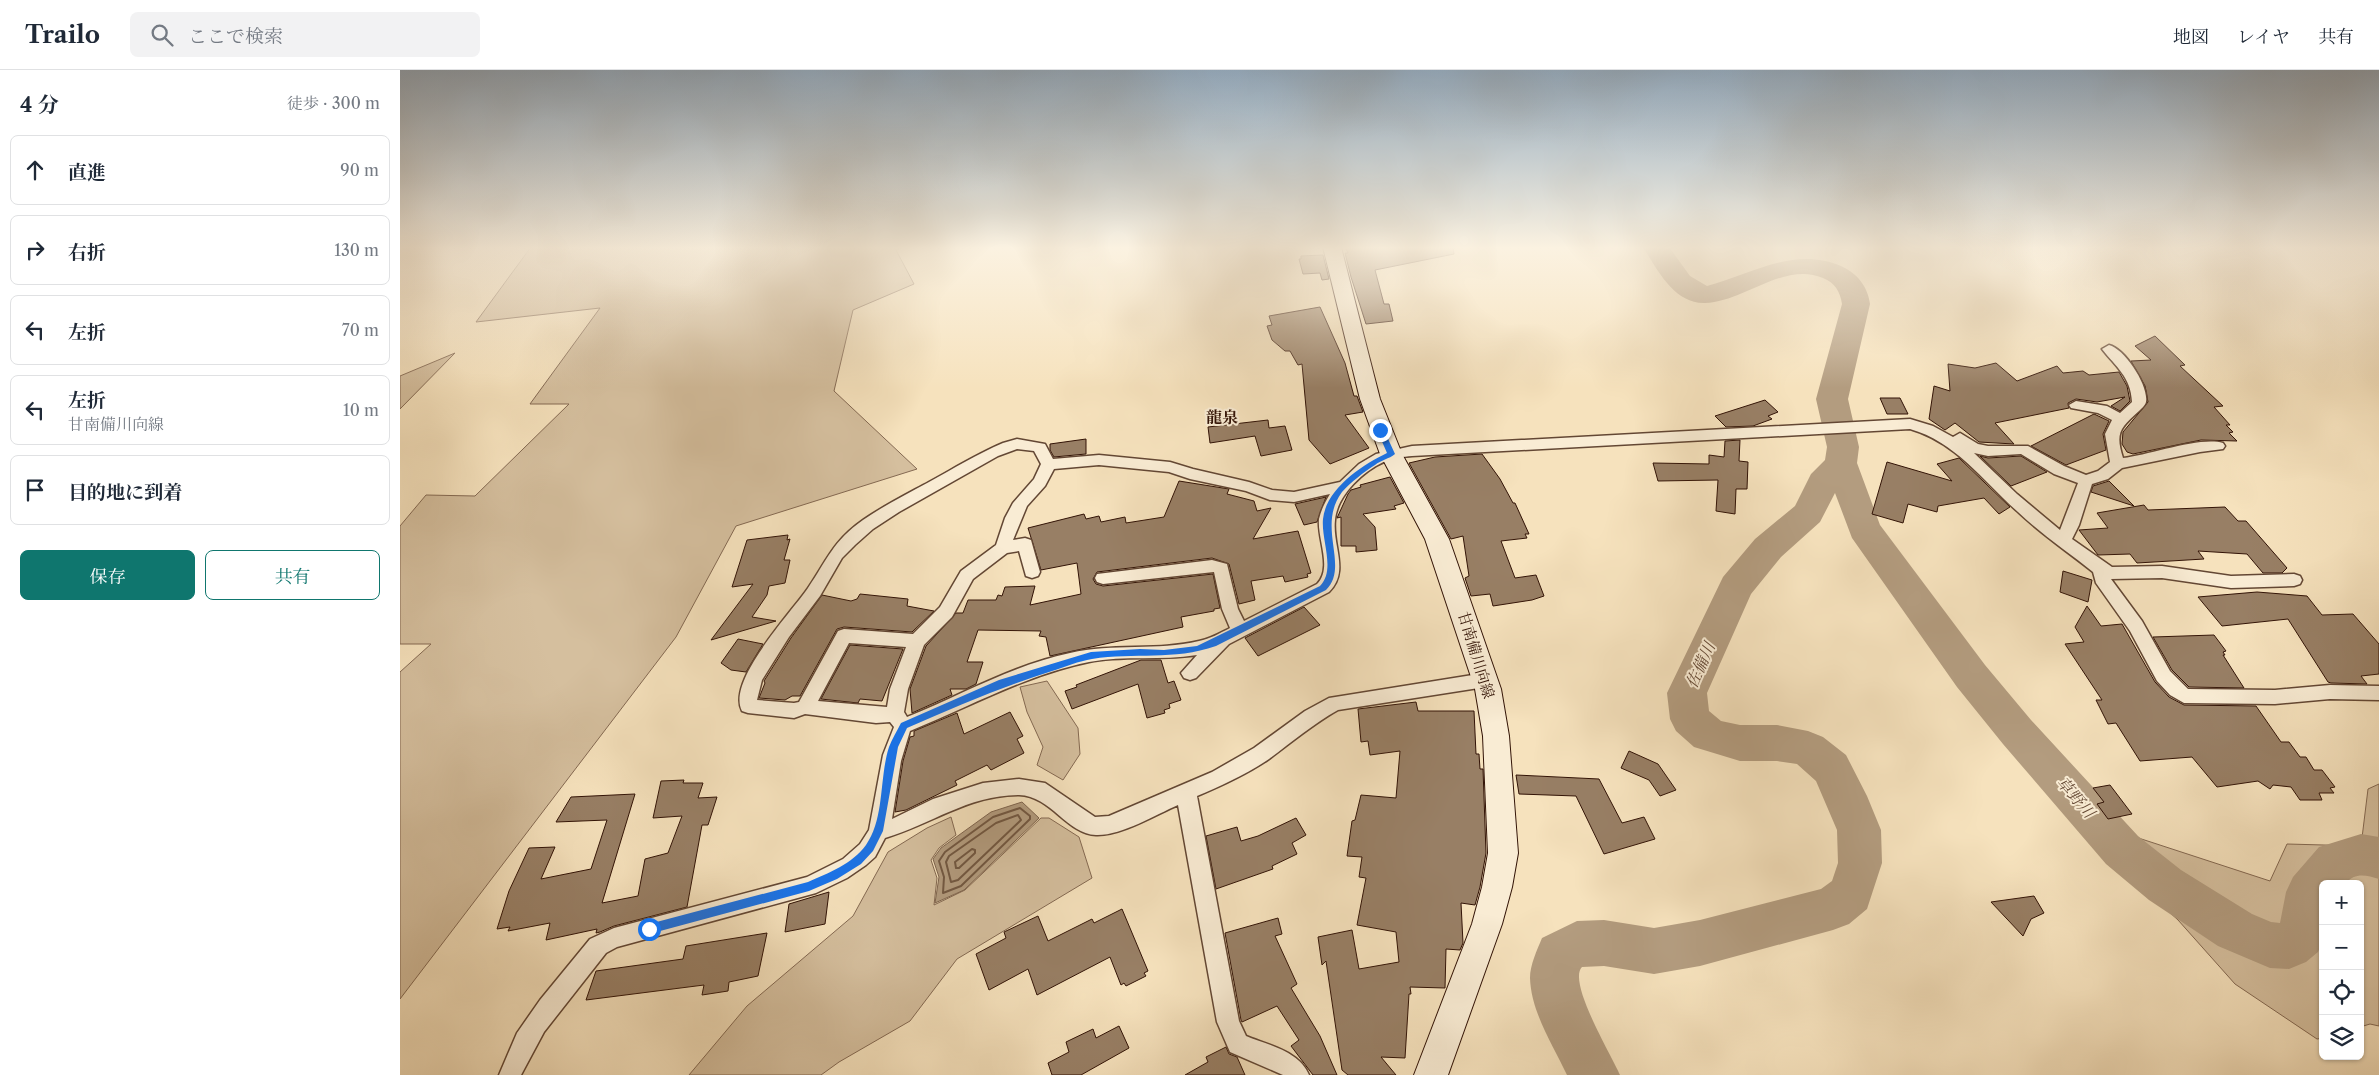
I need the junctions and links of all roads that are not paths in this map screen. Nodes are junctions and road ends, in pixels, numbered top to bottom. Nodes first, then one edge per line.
1 (1343, 294) edge
2 (2109, 349) dead end
3 (2076, 405) dead end
4 (2121, 418) junction
5 (1826, 428) joint
6 (1942, 436) junction
7 (2218, 446) dead end
8 (1391, 454) junction
9 (1048, 464) junction
10 (2118, 464) junction
11 (2086, 481) junction
12 (1344, 486) junction
13 (2063, 540) junction
14 (1003, 548) junction
15 (2101, 570) junction
16 (1032, 572) dead end
17 (1103, 578) dead end
18 (2294, 580) dead end
19 (1239, 629) junction
20 (1224, 638) junction
21 (917, 641) junction
22 (1190, 673) dead end
23 (1485, 680) junction
24 (2379, 693) edge
25 (805, 707) junction
26 (900, 720) junction
27 (1187, 793) junction
28 (878, 831) junction
29 (510, 1075) edge
30 (1298, 1075) edge
31 (1431, 1075) edge

1 - 8 main road, 甘南備川向線
2 - 4 street
3 - 4 street
4 - 10 street
5 - 6 street
5 - 8 street
6 - 11 street
6 - 13 street
7 - 10 street
8 - 12 street
8 - 23 main road, 甘南備川向線
9 - 12 street
9 - 14 street
9 - 25 street
10 - 11 street
11 - 13 street
12 - 19 street
13 - 15 street
14 - 16 street
14 - 21 street
15 - 18 street
15 - 24 street
17 - 19 street
19 - 20 street
20 - 22 street
20 - 26 street
21 - 25 street
21 - 26 street
23 - 27 street
23 - 31 main road, 甘南備川向線
25 - 26 street
26 - 28 street
27 - 28 street
27 - 30 street
28 - 29 street

